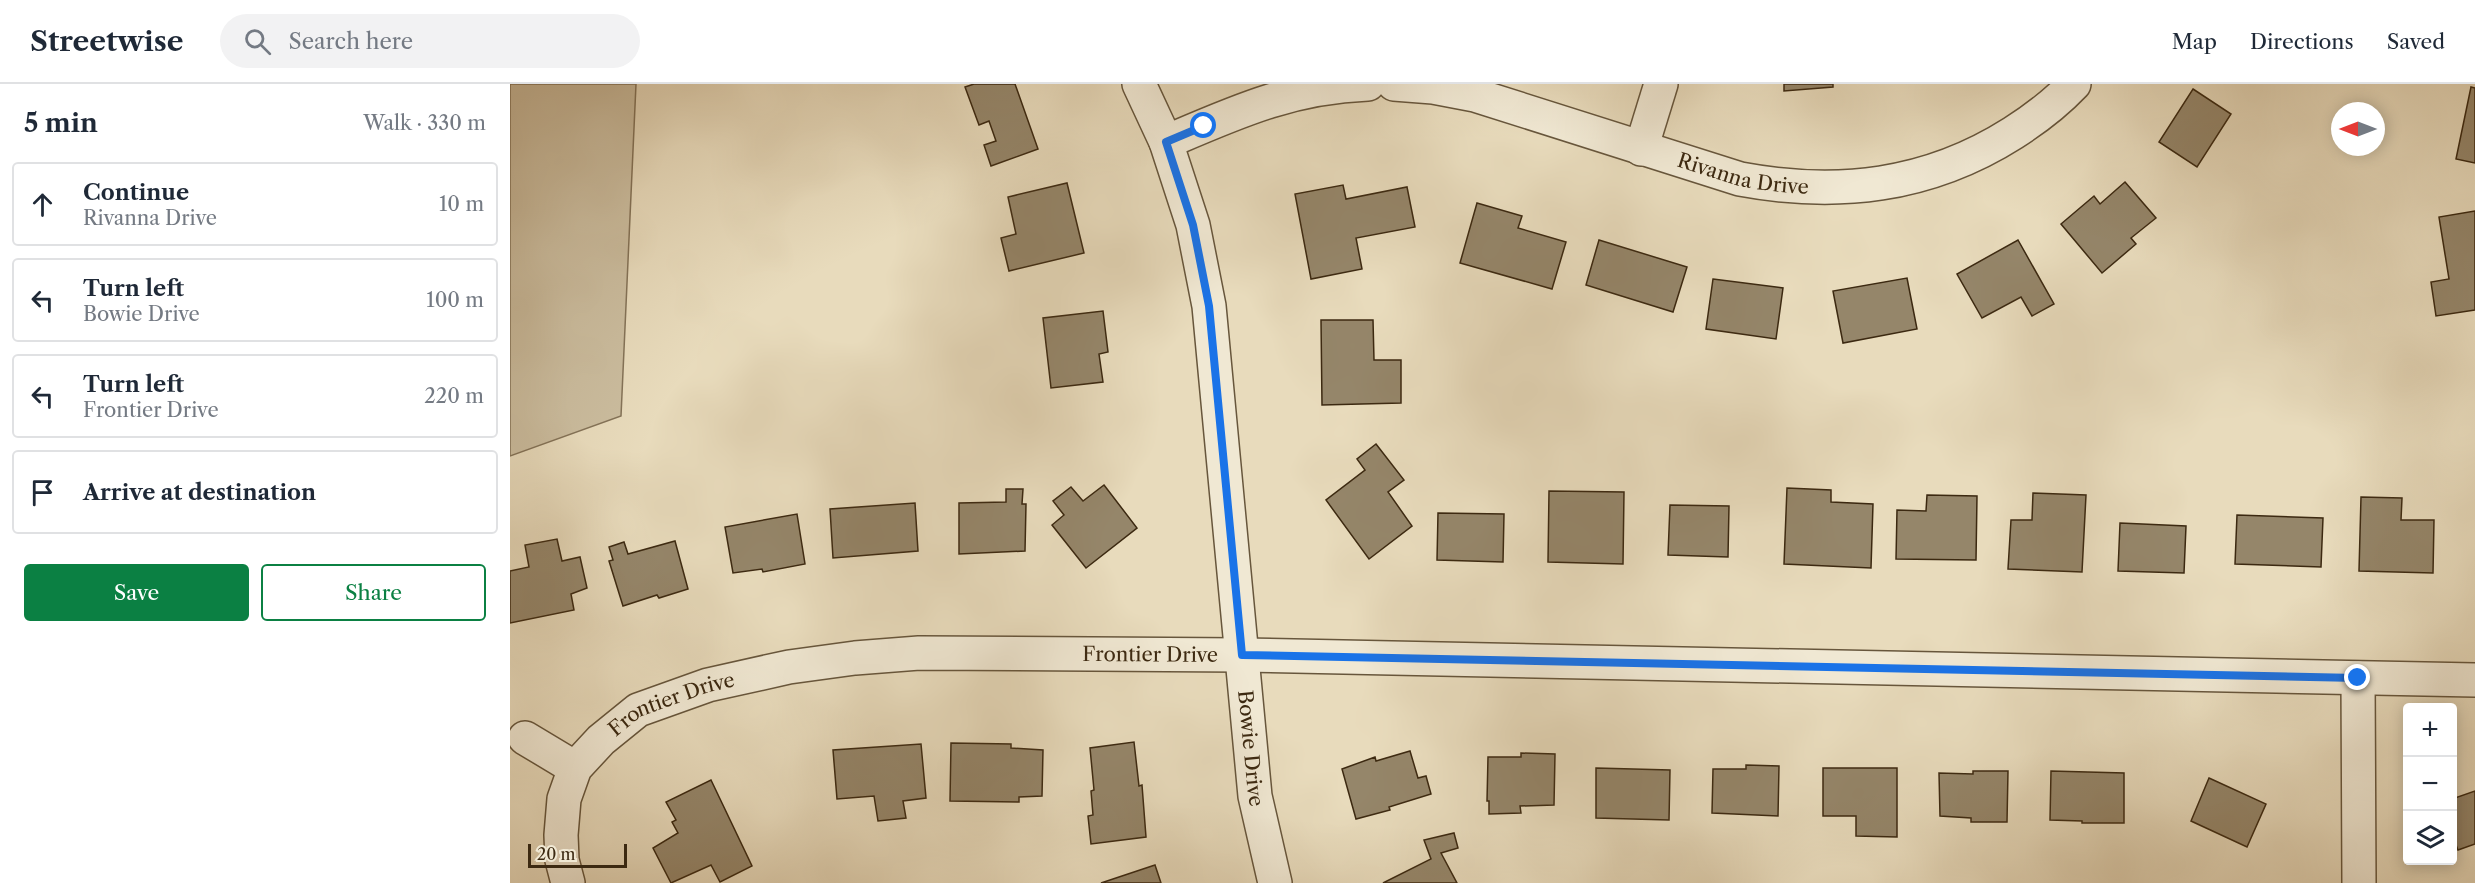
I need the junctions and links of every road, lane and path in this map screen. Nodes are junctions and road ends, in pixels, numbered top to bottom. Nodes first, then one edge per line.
1 (1139, 84) edge
2 (1368, 84) edge
3 (1394, 84) edge
4 (1661, 84) edge
5 (2074, 84) edge
6 (1166, 142) junction
7 (1641, 148) junction
8 (1242, 655) junction
9 (2358, 678) junction
10 (2475, 680) edge
11 (525, 738) dead end
12 (574, 768) junction
13 (568, 883) edge
14 (1275, 883) edge
15 (2359, 883) edge

1 - 6 street, Bowie Drive
2 - 6 street
3 - 7 street, Rivanna Drive
4 - 7 street
5 - 7 street, Rivanna Drive
6 - 8 street, Bowie Drive
8 - 9 street, Frontier Drive
8 - 12 street, Frontier Drive
8 - 14 street, Bowie Drive
9 - 10 street, Frontier Drive
9 - 15 street
11 - 12 street
12 - 13 street

